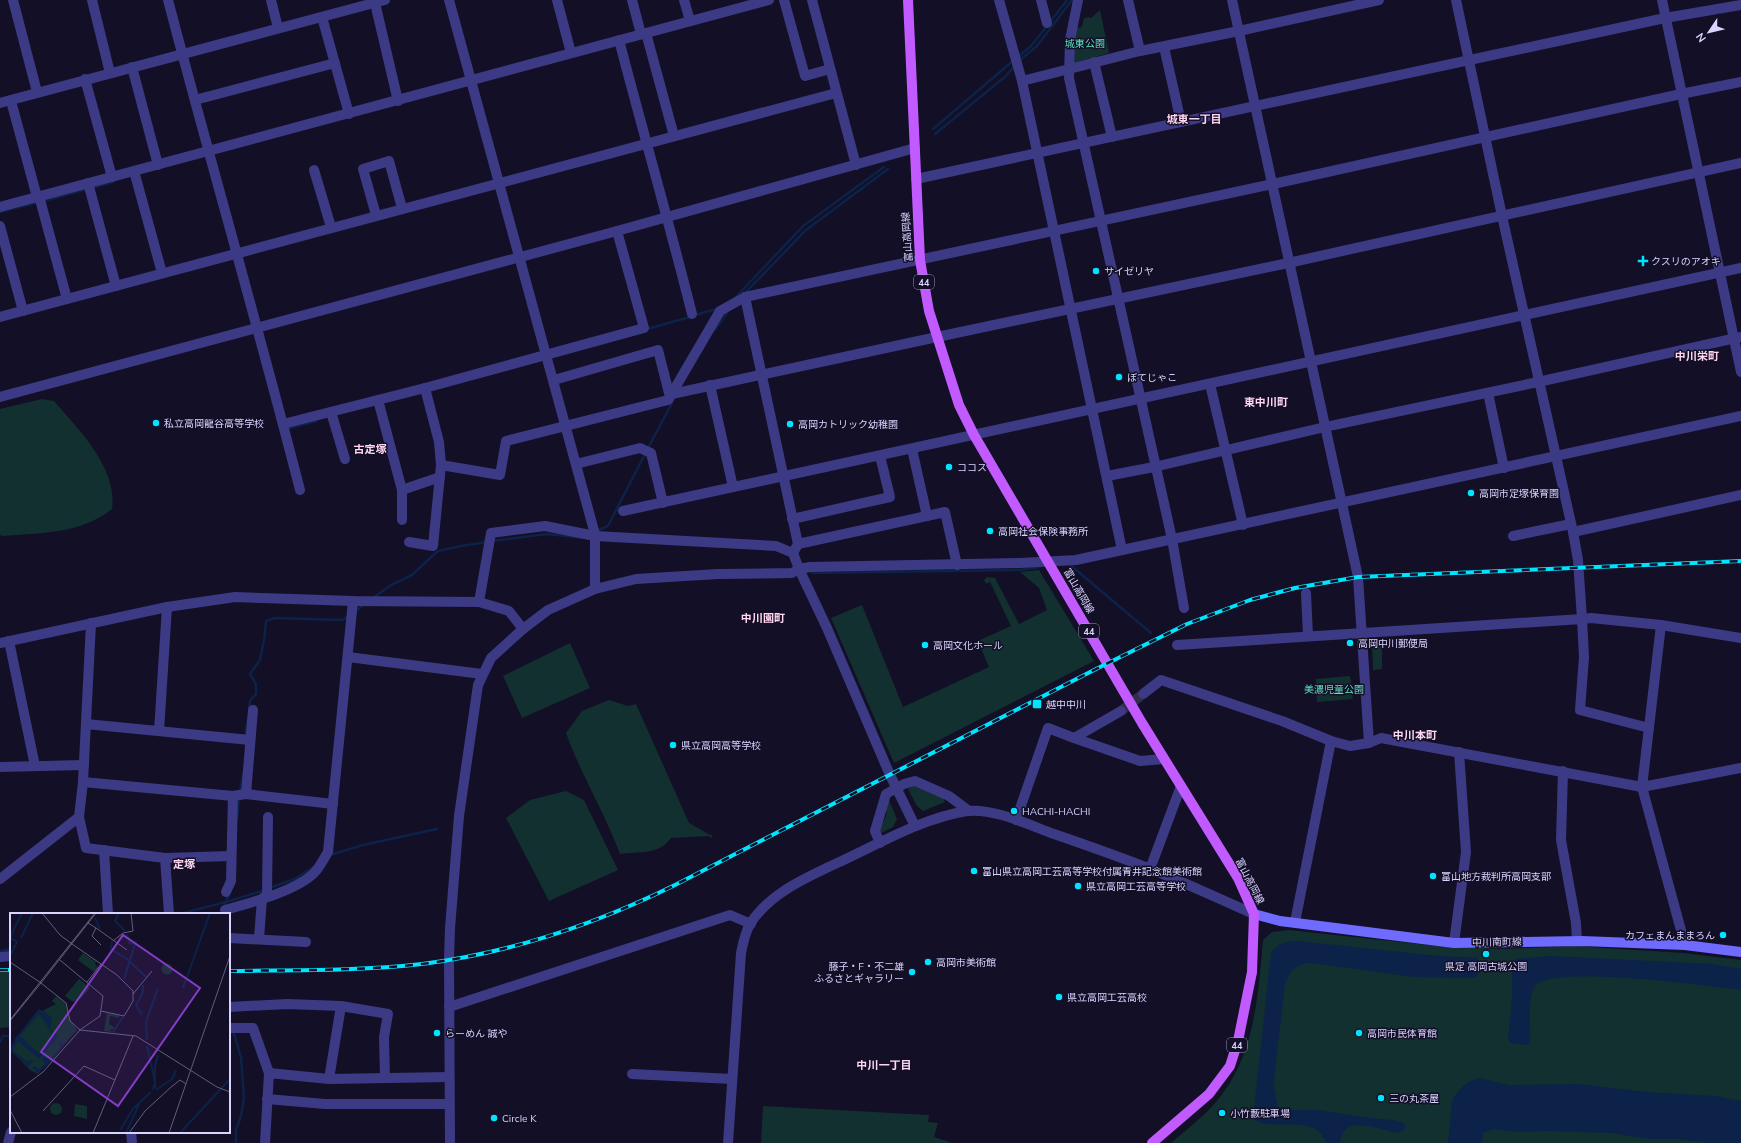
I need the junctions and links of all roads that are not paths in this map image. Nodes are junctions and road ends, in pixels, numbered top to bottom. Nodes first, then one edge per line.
1 (13, 0) edge
2 (92, 0) edge
3 (168, 0) edge
4 (271, 0) edge
5 (449, 0) edge
6 (557, 0) edge
7 (632, 0) edge
8 (684, 0) edge
9 (769, 0) edge
10 (784, 0) edge
11 (812, 0) edge
12 (908, 0) edge
13 (999, 0) edge
14 (1041, 0) edge
15 (1078, 0) edge
16 (1128, 0) edge
17 (1232, 0) edge
18 (1379, 0) edge
19 (1456, 0) edge
20 (1662, 0) edge
21 (380, 1) edge
22 (758, 1) edge
23 (732, 5) edge
24 (1741, 5) edge
25 (322, 17) junction
26 (1665, 18) junction
27 (690, 21) junction
28 (1047, 23) dead end
29 (278, 28) junction
30 (1239, 31) junction
31 (644, 34) junction
32 (619, 40) junction
33 (1164, 47) junction
34 (1140, 51) junction
35 (571, 53) junction
36 (182, 54) junction
37 (1469, 60) junction
38 (1094, 62) junction
39 (335, 63) junction
40 (132, 67) junction
41 (1069, 68) junction
42 (830, 69) junction
43 (110, 73) junction
44 (85, 79) junction
45 (472, 80) junction
46 (1022, 81) junction
47 (1741, 82) edge
48 (37, 92) junction
49 (836, 93) junction
50 (1681, 94) junction
51 (195, 100) junction
52 (11, 101) junction
53 (398, 101) junction
54 (0, 103) edge
55 (1255, 106) junction
56 (349, 114) junction
57 (1181, 122) junction
58 (674, 136) junction
59 (1112, 137) junction
60 (1485, 137) junction
61 (646, 143) junction
62 (1082, 143) junction
63 (915, 148) junction
64 (208, 151) junction
65 (1037, 152) junction
66 (1741, 163) edge
67 (158, 165) junction
68 (856, 165) junction
69 (314, 170) dead end
70 (134, 171) junction
71 (1698, 172) junction
72 (112, 177) junction
73 (916, 179) junction
74 (500, 182) junction
75 (1273, 184) junction
76 (89, 187) junction
77 (39, 199) junction
78 (0, 207) edge
79 (402, 208) junction
80 (376, 215) junction
81 (668, 216) junction
82 (1502, 216) junction
83 (1099, 220) junction
84 (0, 226) edge
85 (331, 228) junction
86 (617, 230) junction
87 (1054, 231) junction
88 (235, 254) junction
89 (520, 257) junction
90 (920, 260) junction
91 (1288, 263) junction
92 (1741, 268) edge
93 (1720, 272) junction
94 (162, 273) junction
95 (116, 286) junction
96 (745, 297) junction
97 (68, 299) junction
98 (1118, 300) junction
99 (1070, 310) junction
100 (23, 311) junction
101 (692, 314) dead end
102 (1523, 314) junction
103 (0, 317) edge
104 (258, 327) junction
105 (937, 337) junction
106 (1737, 338) edge
107 (547, 355) junction
108 (1310, 361) junction
109 (1741, 372) edge
110 (762, 374) junction
111 (554, 380) junction
112 (1538, 382) junction
113 (1210, 384) junction
114 (710, 385) junction
115 (425, 388) junction
116 (1488, 393) junction
117 (671, 395) junction
118 (0, 397) edge
119 (1139, 398) junction
120 (378, 400) junction
121 (1092, 408) junction
122 (331, 412) junction
123 (1741, 416) edge
124 (283, 424) junction
125 (566, 427) junction
126 (1325, 427) junction
127 (974, 435) junction
128 (912, 449) junction
129 (1226, 451) junction
130 (880, 456) junction
131 (1556, 456) junction
132 (345, 459) dead end
133 (576, 464) junction
134 (441, 465) junction
135 (1154, 467) junction
136 (1504, 468) junction
137 (1106, 476) junction
138 (440, 477) junction
139 (784, 477) junction
140 (733, 487) junction
141 (300, 490) dead end
142 (402, 490) junction
143 (1741, 495) edge
144 (663, 502) junction
145 (1341, 503) junction
146 (623, 511) dead end
147 (927, 516) junction
148 (792, 519) junction
149 (402, 520) dead end
150 (1243, 525) junction
151 (1572, 528) junction
152 (592, 533) junction
153 (1513, 536) dead end
154 (1172, 539) junction
155 (409, 542) dead end
156 (798, 544) junction
157 (1122, 550) junction
158 (793, 553) junction
159 (957, 564) junction
160 (799, 569) junction
161 (595, 589) junction
162 (1306, 593) dead end
163 (353, 601) junction
164 (479, 602) junction
165 (167, 607) junction
166 (1184, 608) dead end
167 (1582, 619) junction
168 (91, 623) junction
169 (1661, 625) junction
170 (523, 629) junction
171 (1361, 634) junction
172 (1308, 636) junction
173 (1741, 638) edge
174 (5, 642) edge
175 (1177, 645) dead end
176 (348, 657) junction
177 (482, 674) junction
178 (1143, 694) tunnel mouth
179 (253, 710) dead end
180 (1121, 711) tunnel mouth
181 (86, 724) junction
182 (1649, 728) junction
183 (159, 731) junction
184 (1074, 738) junction
185 (250, 740) junction
186 (1331, 741) junction
187 (1369, 743) junction
188 (1459, 752) junction
189 (1164, 759) junction
190 (84, 765) junction
191 (35, 766) junction
192 (0, 767) edge
193 (1741, 768) edge
194 (1563, 771) junction
195 (83, 782) junction
196 (1181, 786) junction
197 (1642, 787) junction
198 (896, 788) junction
199 (246, 794) junction
200 (233, 796) junction
201 (333, 804) junction
202 (969, 811) junction
203 (79, 817) junction
204 (268, 817) dead end
205 (1016, 820) junction
206 (915, 826) junction
207 (880, 843) junction
208 (104, 850) junction
209 (231, 856) junction
210 (165, 858) junction
211 (1150, 869) junction
212 (0, 879) edge
213 (226, 892) dead end
214 (266, 893) junction
215 (225, 910) dead end
216 (108, 913) edge
217 (169, 913) edge
218 (1254, 914) junction
219 (1295, 922) junction
220 (751, 924) junction
221 (230, 938) edge
222 (259, 938) junction
223 (1577, 941) junction
224 (306, 942) dead end
225 (1454, 943) junction
226 (1685, 945) junction
227 (1741, 952) edge
228 (10, 956) edge
229 (0, 957) edge
230 (341, 1006) junction
231 (449, 1006) junction
232 (230, 1007) edge
233 (230, 1028) edge
234 (269, 1073) junction
235 (632, 1074) dead end
236 (448, 1077) junction
237 (385, 1078) junction
238 (329, 1079) junction
239 (732, 1079) junction
240 (267, 1099) junction
241 (449, 1104) junction
242 (11, 1133) edge
243 (131, 1133) edge
244 (8, 1143) edge
245 (132, 1143) edge
246 (265, 1143) edge
247 (450, 1143) edge
248 (728, 1143) edge
249 (1152, 1143) edge

1 - 48 street
2 - 43 street
3 - 36 street
4 - 29 street
5 - 45 street
6 - 35 street
7 - 31 street
8 - 27 street
9 - 22 street
10 - 42 street
11 - 42 street
12 - 63 main road, 富山高岡線 / 44
13 - 46 street
14 - 28 street
15 - 41 street
16 - 34 street
17 - 30 street
18 - 30 street
19 - 37 street
20 - 26 street
21 - 25 street
21 - 53 street
22 - 23 street
23 - 27 street
24 - 26 street
25 - 29 street
25 - 39 street
26 - 37 street
26 - 50 street
27 - 31 street
29 - 36 street
30 - 33 street
30 - 55 street
31 - 32 street
31 - 58 street
32 - 35 street
32 - 61 street
33 - 34 street
33 - 57 street
34 - 38 street
35 - 45 street
36 - 40 street
36 - 51 street
37 - 55 street
37 - 60 street
38 - 41 street
38 - 59 street
39 - 51 street
39 - 56 street
40 - 43 street
40 - 67 street
41 - 46 street
41 - 62 street
42 - 49 street
43 - 44 street
44 - 48 street
44 - 72 street
45 - 53 street
45 - 74 street
46 - 65 street
47 - 50 street
48 - 52 street
49 - 58 street
49 - 68 street
50 - 60 street
50 - 71 street
51 - 64 street
52 - 54 street
52 - 77 street
53 - 56 street
55 - 57 street
55 - 75 street
56 - 64 street
57 - 59 street
58 - 61 street
59 - 62 street
60 - 75 street
60 - 82 street
61 - 74 street
61 - 81 street
62 - 65 street
62 - 83 street
63 - 68 street
63 - 73 main road, 富山高岡線 / 44
64 - 67 street
64 - 88 street
65 - 73 street
65 - 87 street
66 - 71 street
67 - 70 street
68 - 81 street
69 - 85 street
70 - 72 street
70 - 94 street
71 - 82 street
71 - 93 street
72 - 76 street
73 - 90 main road, 富山高岡線 / 44
74 - 79 street
74 - 89 street
75 - 83 street
75 - 91 street
76 - 77 street
76 - 95 street
77 - 78 street
77 - 97 street
79 - 80 street
79 - 80 street
80 - 85 street
81 - 86 street
81 - 101 street
82 - 91 street
82 - 102 street
83 - 87 street
83 - 98 street
84 - 100 street
85 - 88 street
86 - 89 street
86 - 107 street
87 - 90 street
87 - 99 street
88 - 94 street
88 - 104 street
89 - 104 street
89 - 107 street
90 - 96 street
90 - 105 main road, 富山高岡線 / 44
91 - 98 street
91 - 108 street
92 - 93 street
93 - 102 street
93 - 106 street
94 - 95 street
95 - 97 street
96 - 110 street
96 - 117 street
97 - 100 street
98 - 99 street
98 - 119 street
99 - 105 street
99 - 121 street
100 - 103 street
102 - 108 street
102 - 112 street
104 - 118 street
104 - 124 street
105 - 110 street
105 - 127 main road, 富山高岡線 / 44
106 - 109 street
106 - 112 street
107 - 111 street
107 - 115 street
108 - 113 street
108 - 126 street
110 - 114 street
110 - 139 street
111 - 117 street
111 - 125 street
112 - 116 street
112 - 131 street
113 - 119 street
113 - 129 street
114 - 117 street
114 - 140 street
115 - 120 street
115 - 134 street
116 - 126 street
116 - 136 street
117 - 125 street
119 - 121 street
119 - 135 street
120 - 122 street
120 - 142 street
121 - 127 street
121 - 137 street
122 - 124 street
122 - 132 street
123 - 131 street
124 - 141 street
125 - 133 street
125 - 134 street
126 - 129 street
126 - 145 street
127 - 128 street
127 - 189 main road, 富山高岡線 / 44
128 - 130 street
128 - 147 street
129 - 135 street
129 - 150 street
130 - 139 street
130 - 148 street
131 - 136 street
131 - 151 street
133 - 144 street
133 - 152 street
134 - 138 street
135 - 137 street
135 - 154 street
136 - 145 street
137 - 157 street
138 - 142 street
138 - 155 street
139 - 140 street
139 - 148 street
140 - 144 street
142 - 149 street
143 - 151 street
144 - 146 street
145 - 150 street
145 - 171 street
147 - 156 street
147 - 159 street
148 - 156 street
150 - 154 street
151 - 153 street
151 - 167 street
152 - 158 street
152 - 161 street
152 - 164 street
154 - 157 street
154 - 166 street
156 - 158 street
157 - 159 street
158 - 160 street
159 - 160 street
160 - 161 street
160 - 198 street
161 - 170 street
162 - 172 street
163 - 164 street
163 - 165 street
163 - 176 street
164 - 170 street
165 - 168 street
165 - 183 street
167 - 169 street
167 - 171 street
167 - 182 street
168 - 174 street
168 - 181 street
169 - 173 street
169 - 182 street
170 - 177 street
171 - 172 street
171 - 187 street
172 - 175 street
174 - 191 street
176 - 177 street
176 - 201 street
177 - 231 street
178 - 186 street
179 - 185 street
180 - 184 street
181 - 183 street
181 - 190 street
182 - 197 street
183 - 185 street
184 - 189 street
184 - 205 street
185 - 199 street
186 - 187 street
186 - 219 street
187 - 188 street
188 - 194 street
188 - 225 street
189 - 196 main road, 富山高岡線 / 44
190 - 191 street
190 - 195 street
191 - 192 street
193 - 197 street
194 - 197 street
194 - 223 street
195 - 200 street
195 - 203 street
196 - 211 street
196 - 218 main road, 富山高岡線 / 44
197 - 226 street
198 - 202 street
198 - 206 street
198 - 207 street
199 - 200 street
199 - 201 street
200 - 209 street
201 - 214 street
202 - 205 street
202 - 206 street
203 - 208 street
203 - 212 street
204 - 214 street
205 - 211 street
206 - 207 street
207 - 220 street
208 - 210 street
208 - 216 street
209 - 210 street
209 - 213 street
210 - 217 street
211 - 218 street
214 - 215 street
214 - 222 street
218 - 219 main road, 中川南町線
218 - 249 main road, 富山高岡線 / 44
219 - 225 main road, 中川南町線
220 - 231 street
220 - 239 street
221 - 222 street
222 - 224 street
223 - 225 main road, 中川南町線
223 - 226 main road, 中川南町線
226 - 227 main road, 中川南町線
228 - 229 street
230 - 232 street
230 - 237 street
230 - 238 street
231 - 236 street
233 - 234 street
234 - 238 street
234 - 240 street
235 - 239 street
236 - 237 street
236 - 241 street
237 - 238 street
239 - 248 street
240 - 241 street
240 - 246 street
241 - 247 street
242 - 244 street
243 - 245 street

